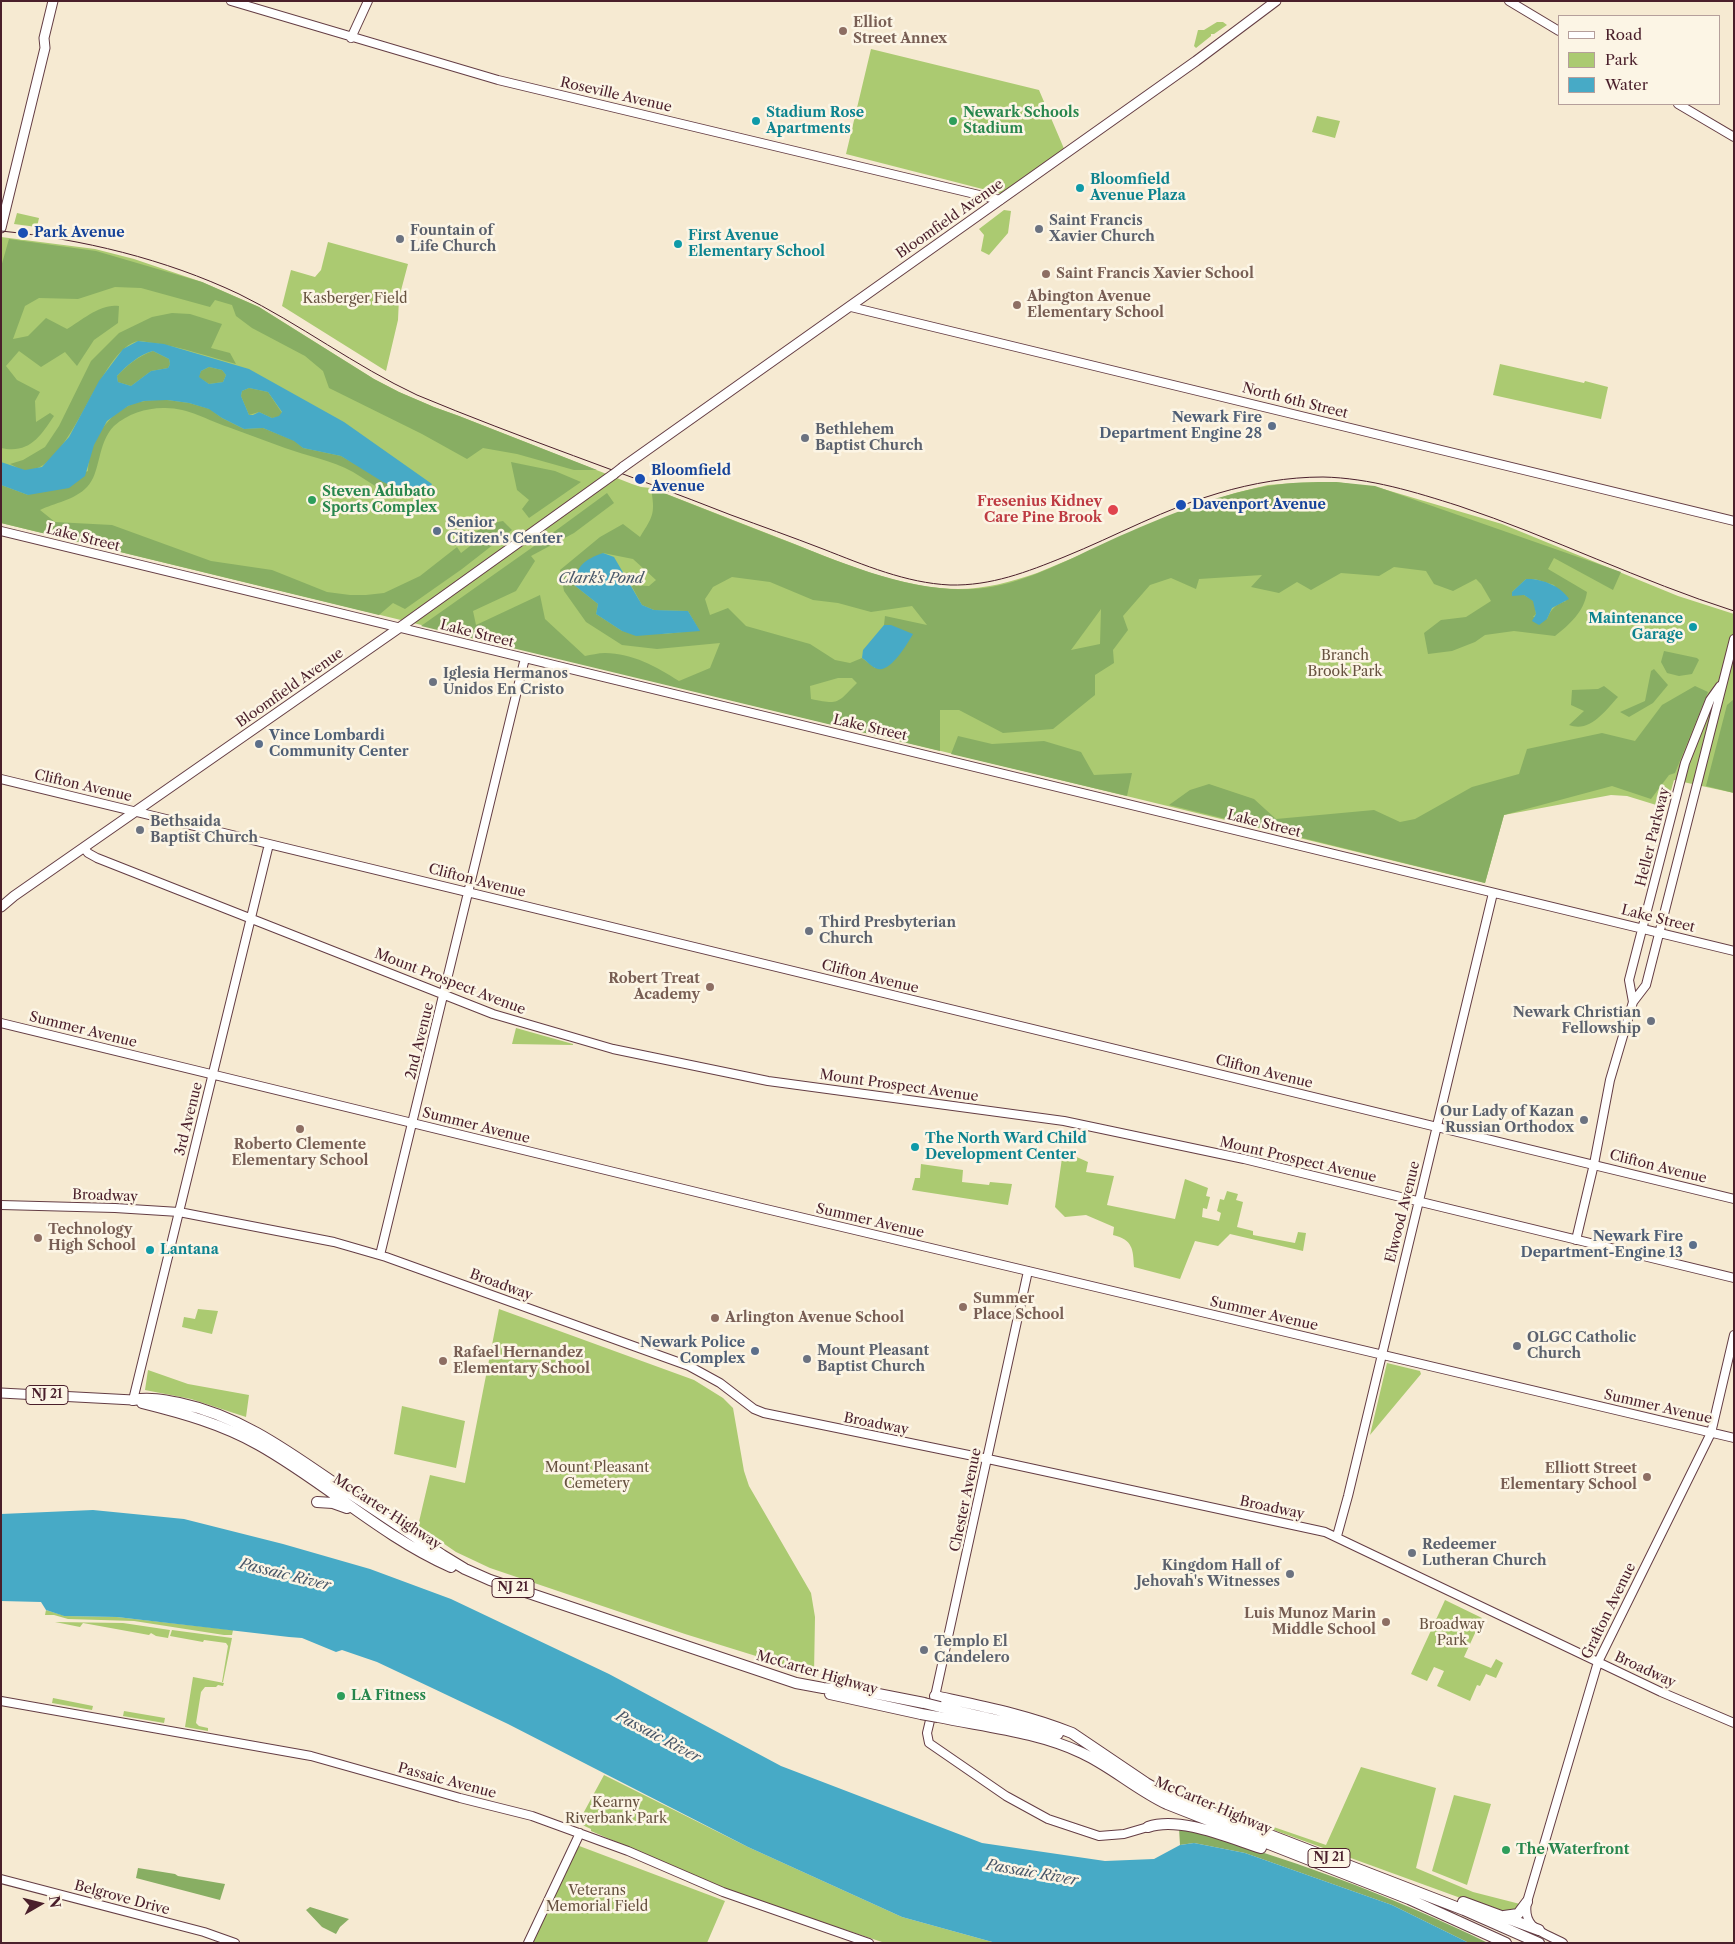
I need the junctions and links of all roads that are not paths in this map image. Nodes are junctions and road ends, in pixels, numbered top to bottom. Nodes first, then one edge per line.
1 (53, 1) edge
2 (59, 1) edge
3 (231, 1) edge
4 (264, 1) edge
5 (368, 1) edge
6 (1276, 1) edge
7 (1509, 1) edge
8 (262, 10) junction
9 (1558, 30) edge
10 (351, 38) junction
11 (45, 48) junction
12 (1680, 105) edge
13 (1734, 137) edge
14 (1000, 200) junction
15 (2, 221) edge
16 (851, 306) junction
17 (1734, 521) edge
18 (1, 531) edge
19 (399, 628) junction
20 (1734, 640) edge
21 (525, 658) junction
22 (1721, 684) junction
23 (1, 779) edge
24 (136, 811) junction
25 (269, 844) junction
26 (84, 848) junction
27 (469, 892) junction
28 (1493, 892) junction
29 (1, 907) edge
30 (251, 918) junction
31 (1643, 928) junction
32 (1659, 932) junction
33 (1734, 951) edge
34 (444, 994) junction
35 (1633, 1002) junction
36 (1, 1024) edge
37 (212, 1075) junction
38 (413, 1124) junction
39 (1437, 1126) junction
40 (1594, 1164) junction
41 (1734, 1198) edge
42 (1418, 1202) junction
43 (1, 1204) edge
44 (179, 1212) junction
45 (1576, 1240) junction
46 (380, 1255) junction
47 (1028, 1271) junction
48 (1734, 1278) edge
49 (1734, 1335) edge
50 (1382, 1355) junction
51 (1, 1393) edge
52 (133, 1400) junction
53 (1711, 1433) junction
54 (1734, 1438) edge
55 (988, 1459) junction
56 (316, 1502) dead end
57 (377, 1524) junction
58 (1337, 1536) junction
59 (1598, 1662) junction
60 (935, 1696) junction
61 (1, 1701) edge
62 (1734, 1723) edge
63 (1091, 1748) junction
64 (1148, 1827) joint
65 (580, 1832) junction
66 (1379, 1877) junction
67 (1, 1879) edge
68 (1367, 1882) junction
69 (1527, 1902) junction
70 (1500, 1915) junction
71 (1539, 1930) junction
72 (235, 1943) edge
73 (528, 1943) edge
74 (870, 1943) edge
75 (1506, 1943) edge
76 (1539, 1943) edge
77 (1563, 1943) edge

1 - 11 main road
2 - 11 main road
3 - 8 street, Roseville Avenue
4 - 8 street
5 - 10 street
6 - 14 main road, Bloomfield Avenue
7 - 9 street
8 - 10 street, Roseville Avenue
10 - 14 street, Roseville Avenue
11 - 15 main road
12 - 13 street
14 - 16 main road, Bloomfield Avenue
16 - 17 street, North 6th Street
16 - 19 main road, Bloomfield Avenue, bridge
18 - 19 street, Lake Street
19 - 21 street, Lake Street
19 - 24 main road, Bloomfield Avenue
20 - 22 street, Heller Parkway
21 - 27 street, 2nd Avenue
21 - 28 street, Lake Street
22 - 31 street, Heller Parkway
22 - 32 street, Heller Parkway
23 - 24 street, Clifton Avenue
24 - 25 street, Clifton Avenue
24 - 26 main road, Bloomfield Avenue
25 - 27 street, Clifton Avenue
25 - 30 street, 3rd Avenue
26 - 29 main road, Bloomfield Avenue
26 - 30 street, Mount Prospect Avenue
27 - 34 street, 2nd Avenue
27 - 39 street, Clifton Avenue
28 - 31 street, Lake Street
28 - 39 street, Elwood Avenue
30 - 34 street, Mount Prospect Avenue
30 - 37 street, 3rd Avenue
31 - 32 street, Lake Street
31 - 35 street, Heller Parkway
32 - 33 street, Lake Street
32 - 35 street, Heller Parkway
34 - 38 street, 2nd Avenue
34 - 42 street, Mount Prospect Avenue
35 - 40 street, Heller Parkway
36 - 37 street, Summer Avenue
37 - 38 street, Summer Avenue
37 - 44 street, 3rd Avenue
38 - 46 street, 2nd Avenue
38 - 47 street, Summer Avenue
39 - 40 street, Clifton Avenue
39 - 42 street, Elwood Avenue
40 - 41 street, Clifton Avenue
40 - 45 street, Heller Parkway
42 - 45 street, Mount Prospect Avenue
42 - 50 street, Elwood Avenue
43 - 44 street, Broadway
44 - 46 street, Broadway
44 - 52 street, 3rd Avenue
45 - 48 street, Mount Prospect Avenue
46 - 55 street, Broadway
47 - 50 street, Summer Avenue
47 - 55 street, Chester Avenue
49 - 53 street, Grafton Avenue
50 - 53 street, Summer Avenue
50 - 58 street, Elwood Avenue
51 - 52 main road, McCarter Highway / NJ 21
52 - 57 highway, McCarter Highway / NJ 21
52 - 63 highway, McCarter Highway / NJ 21, bridge
53 - 54 street, Summer Avenue
53 - 59 street, Grafton Avenue
55 - 58 street, Broadway
55 - 60 street, Chester Avenue
56 - 57 highway
57 - 68 highway, McCarter Highway / NJ 21, bridge
58 - 59 street, Broadway
59 - 62 street, Broadway
59 - 69 street, Grafton Avenue
60 - 63 highway
60 - 64 street, Chester Avenue
61 - 65 street, Passaic Avenue
63 - 66 highway, NJ 21
64 - 68 highway
65 - 73 street
65 - 74 street, Passaic Avenue
66 - 70 highway
66 - 76 highway, NJ 21
67 - 72 street, Belgrove Drive
68 - 75 highway, McCarter Highway / NJ 21
69 - 70 highway
69 - 71 street, Grafton Avenue
70 - 71 highway
71 - 77 street

